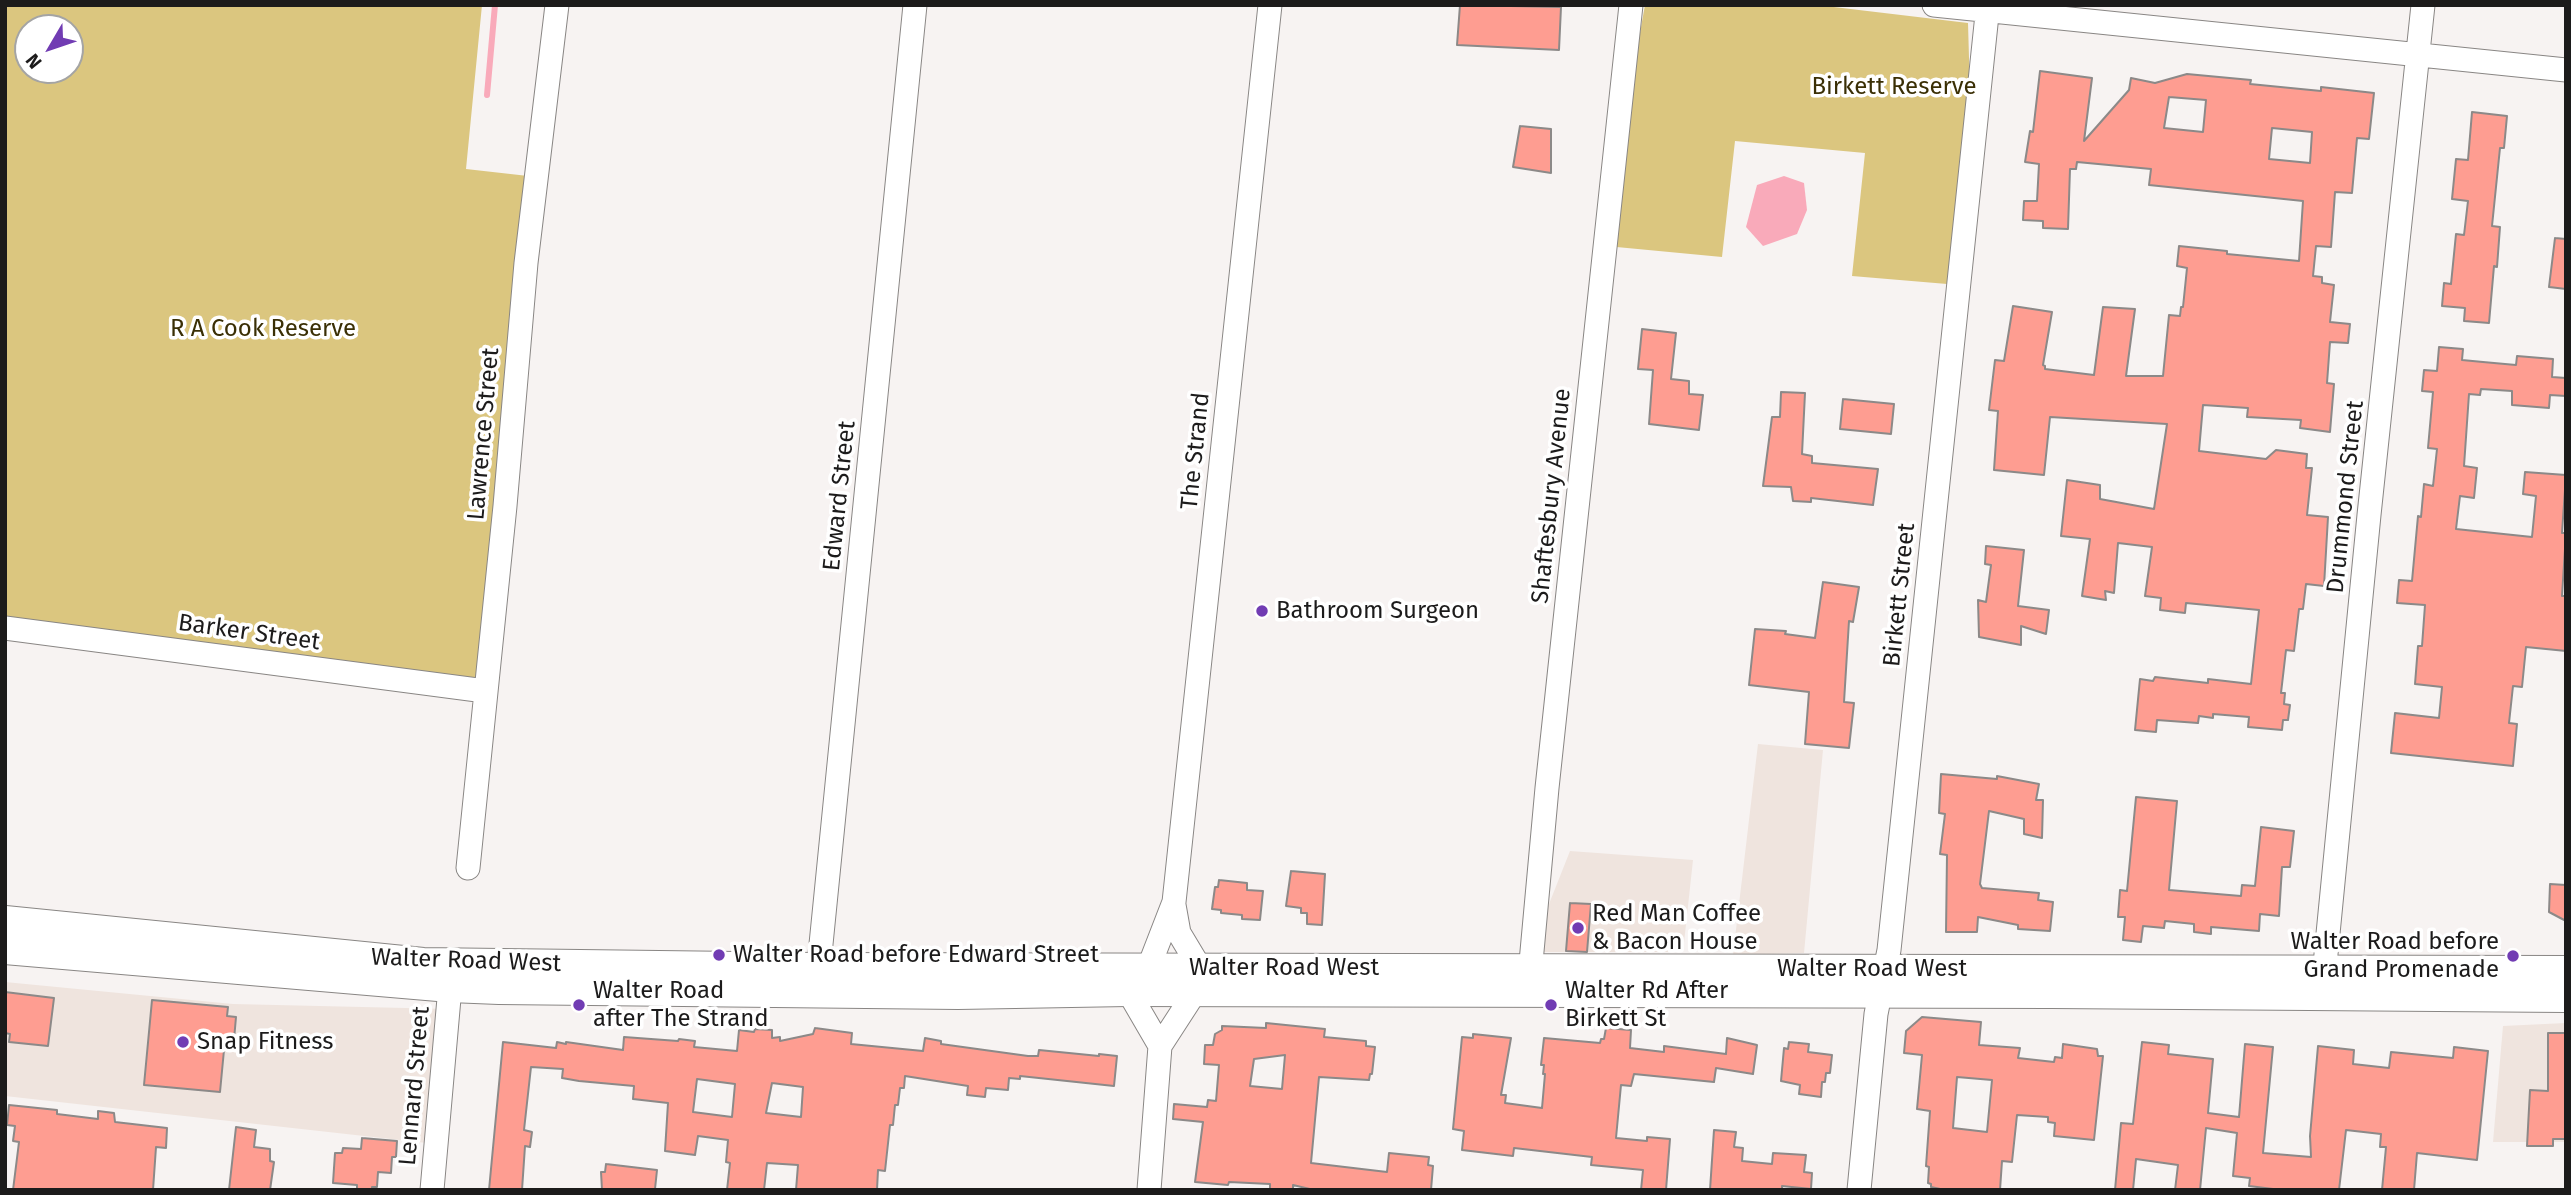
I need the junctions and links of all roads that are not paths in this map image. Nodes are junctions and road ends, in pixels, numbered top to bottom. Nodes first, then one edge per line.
1 (557, 5) edge
2 (915, 5) edge
3 (1270, 5) edge
4 (1631, 5) edge
5 (1934, 5) edge
6 (2423, 5) edge
7 (1988, 8) edge
8 (2418, 57) junction
9 (2566, 70) edge
10 (5, 628) edge
11 (485, 691) junction
12 (468, 868) dead end
13 (1174, 902) junction
14 (5, 921) edge
15 (5, 950) edge
16 (1148, 969) junction
17 (2566, 971) edge
18 (1197, 980) junction
19 (817, 981) junction
20 (1529, 981) junction
21 (1883, 981) junction
22 (2325, 983) junction
23 (450, 987) junction
24 (1128, 991) junction
25 (2566, 997) edge
26 (1160, 1046) junction
27 (432, 1190) edge
28 (1149, 1190) edge
29 (1858, 1190) edge

1 - 11 street, Lawrence Street
2 - 19 street, Edward Street
3 - 13 street, The Strand
4 - 20 street, Shaftesbury Avenue
5 - 7 street
6 - 8 street, Drummond Street
7 - 8 street
7 - 21 street, Birkett Street
8 - 9 street
8 - 22 street, Drummond Street
10 - 11 street, Barker Street
11 - 12 street, Lawrence Street
13 - 16 street, The Strand
13 - 18 street, The Strand
14 - 19 main road, Walter Road West
15 - 23 main road, Walter Road West
16 - 18 main road, Walter Road West
16 - 19 main road, Walter Road West
17 - 22 main road, Walter Road West
18 - 20 main road, Walter Road West
18 - 24 main road, Walter Road West
18 - 26 street
19 - 23 main road, Walter Road West
19 - 24 main road, Walter Road West
20 - 21 main road, Walter Road West
21 - 22 main road, Walter Road West
21 - 29 street, Birkett Street
22 - 25 main road, Walter Road West
23 - 27 street, Lennard Street
24 - 26 street
26 - 28 street

